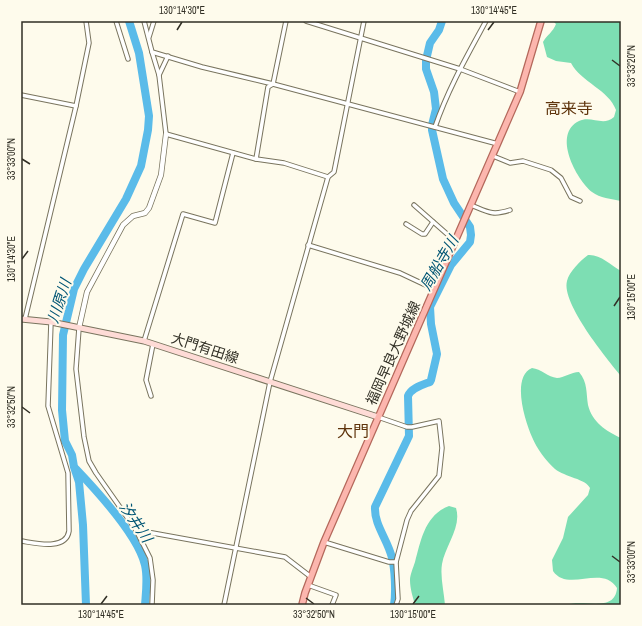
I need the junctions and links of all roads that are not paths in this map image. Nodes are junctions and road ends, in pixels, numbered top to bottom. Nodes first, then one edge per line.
1 (86, 21) edge
2 (116, 21) edge
3 (144, 21) edge
4 (154, 21) edge
5 (286, 21) edge
6 (306, 21) edge
7 (364, 21) edge
8 (486, 21) edge
9 (541, 21) edge
10 (361, 37) junction
11 (149, 38) junction
12 (152, 52) junction
13 (168, 56) junction
14 (128, 59) dead end
15 (460, 68) junction
16 (159, 75) junction
17 (273, 84) junction
18 (520, 92) junction
19 (21, 95) edge
20 (348, 104) junction
21 (76, 106) junction
22 (435, 127) junction
23 (166, 134) junction
24 (498, 144) junction
25 (233, 152) junction
26 (493, 156) junction
27 (256, 159) junction
28 (328, 177) junction
29 (580, 201) dead end
30 (414, 205) dead end
31 (471, 205) junction
32 (510, 210) dead end
33 (433, 222) junction
34 (406, 224) dead end
35 (455, 241) junction
36 (308, 245) junction
37 (434, 289) junction
38 (23, 319) edge
39 (50, 322) junction
40 (79, 328) junction
41 (144, 341) junction
42 (153, 344) junction
43 (270, 382) junction
44 (151, 396) dead end
45 (378, 417) junction
46 (136, 530) junction
47 (21, 541) edge
48 (324, 542) junction
49 (236, 548) junction
50 (396, 562) junction
51 (311, 577) junction
52 (308, 585) junction
53 (152, 605) edge
54 (224, 605) edge
55 (302, 605) edge
56 (332, 605) edge
57 (396, 605) edge

1 - 21 street
2 - 14 street
3 - 11 street
4 - 11 street
5 - 17 street
6 - 10 street
7 - 10 street
8 - 15 street
9 - 18 main road
10 - 15 street
10 - 20 street
11 - 12 street
12 - 13 street
12 - 16 street
13 - 16 street
13 - 17 street
15 - 18 street
15 - 22 street
16 - 23 street
17 - 20 street
17 - 27 street
18 - 24 main road
19 - 21 street
20 - 22 street
20 - 28 street
21 - 38 street
22 - 24 street
23 - 25 street
23 - 40 street
24 - 26 main road
25 - 27 street
25 - 41 street
26 - 29 street
26 - 31 main road
27 - 28 street
28 - 36 street
30 - 33 street
31 - 32 street
31 - 35 main road, 福岡早良大野城線
33 - 34 street
33 - 35 street
35 - 37 main road, 福岡早良大野城線
36 - 37 street
36 - 43 street
37 - 45 main road, 福岡早良大野城線
38 - 39 main road, 大門有田線
39 - 40 main road, 大門有田線
39 - 47 street
40 - 41 main road, 大門有田線
40 - 46 street
41 - 42 main road, 大門有田線
42 - 43 main road, 大門有田線
42 - 44 street
43 - 45 main road, 大門有田線
43 - 49 street
45 - 48 main road, 福岡早良大野城線
45 - 50 street
46 - 49 street
46 - 53 street
48 - 50 street
48 - 51 main road, 福岡早良大野城線
49 - 51 street
49 - 54 street
50 - 57 street
51 - 52 main road, 福岡早良大野城線
52 - 55 main road, 福岡早良大野城線
52 - 56 street

